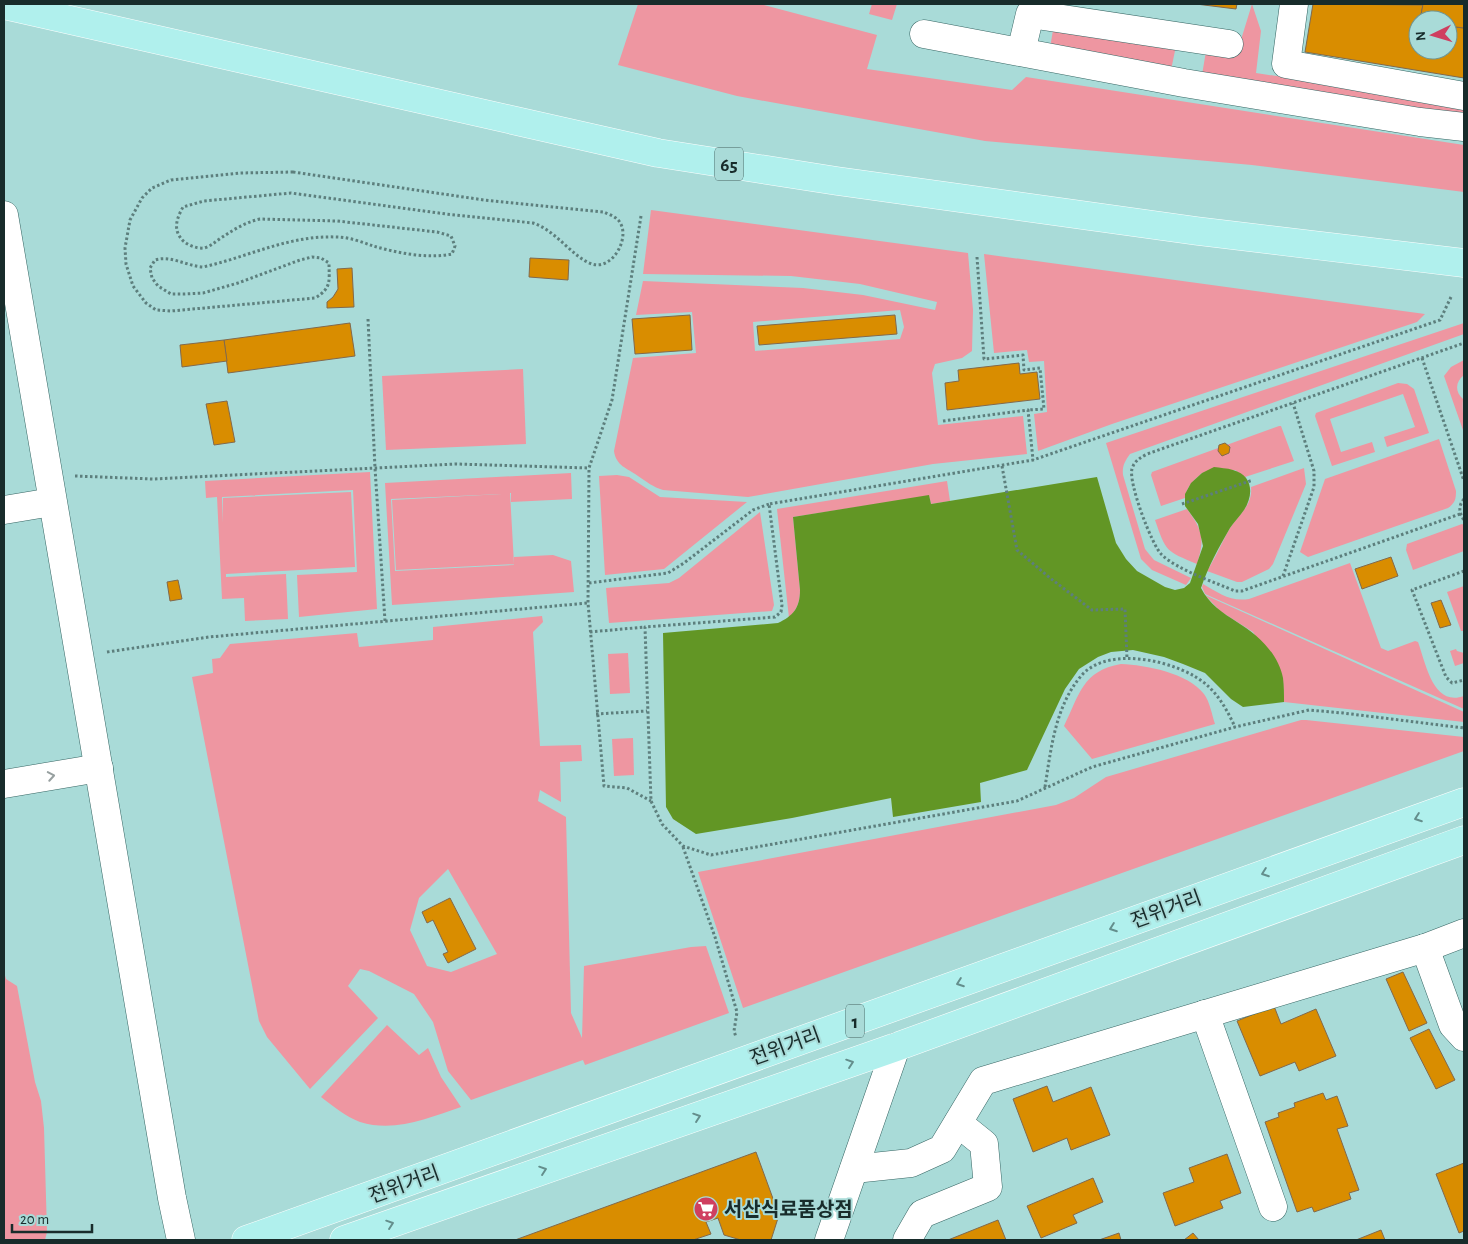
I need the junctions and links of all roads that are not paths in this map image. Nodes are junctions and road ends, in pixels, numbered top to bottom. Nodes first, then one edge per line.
1 (1294, 4) edge
2 (4, 6) edge
3 (924, 34) dead end
4 (1229, 44) dead end
5 (1021, 52) junction
6 (1464, 96) edge
7 (1464, 127) edge
8 (4, 215) edge
9 (1464, 263) edge
10 (52, 502) junction
11 (4, 510) edge
12 (98, 768) junction
13 (4, 784) edge
14 (1464, 802) edge
15 (1464, 840) edge
16 (1464, 933) edge
17 (1425, 948) junction
18 (1205, 1014) junction
19 (1464, 1037) edge
20 (896, 1047) junction
21 (958, 1123) junction
22 (854, 1169) junction
23 (1273, 1207) dead end
24 (181, 1240) edge
25 (246, 1240) edge
26 (344, 1240) edge
27 (829, 1240) edge
28 (907, 1240) edge

1 - 6 street
2 - 9 main road, 65
3 - 5 street
4 - 5 street
5 - 7 street
8 - 10 street
10 - 11 street
10 - 12 street
13 -> 12 street
12 - 24 street
14 -> 25 main road, 전위거리 / 1
15 - 20 main road, 전위거리 / 1
16 - 17 street
17 - 18 street
17 - 19 street
18 - 21 street
18 - 23 street
20 - 22 street
26 -> 20 main road, 전위거리 / 1
21 - 22 street
21 - 28 street
22 - 27 street

